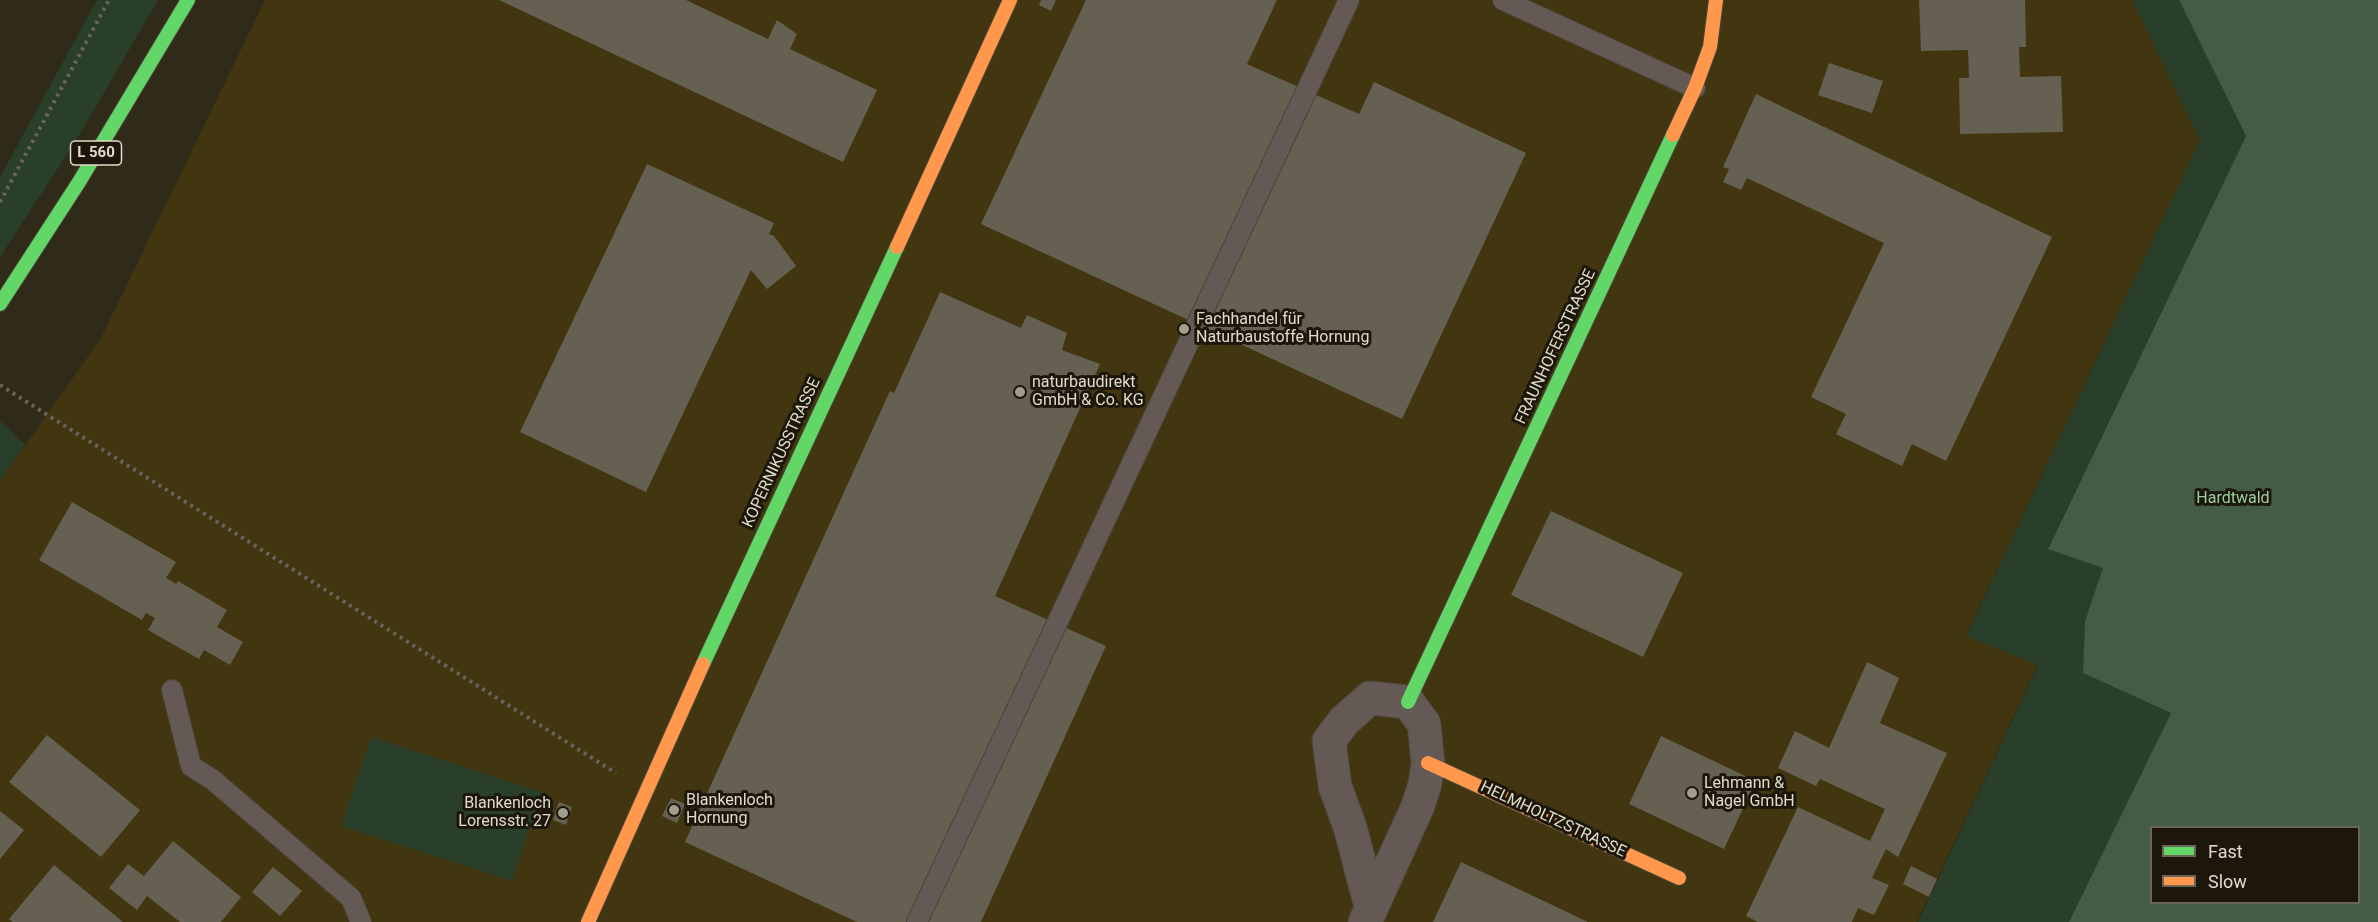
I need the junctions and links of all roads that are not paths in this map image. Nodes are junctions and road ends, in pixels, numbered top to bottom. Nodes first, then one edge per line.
1 (188, 0) edge
2 (1010, 0) edge
3 (1349, 0) edge
4 (1503, 0) edge
5 (1716, 0) edge
6 (1695, 88) junction
7 (0, 304) edge
8 (172, 690) dead end
9 (1408, 702) junction
10 (1428, 763) junction
11 (1678, 878) dead end
12 (1368, 914) edge
13 (361, 922) edge
14 (588, 922) edge
15 (917, 922) edge

1 - 7 street, L 560
2 - 14 street, KOPERNIKUSSTRASSE
3 - 15 lane
4 - 6 lane
5 - 6 street, FRAUNHOFERSTRASSE
6 - 9 street, FRAUNHOFERSTRASSE
8 - 13 lane
9 - 10 street
9 - 12 street
10 - 11 street, HELMHOLTZSTRASSE
10 - 12 street

